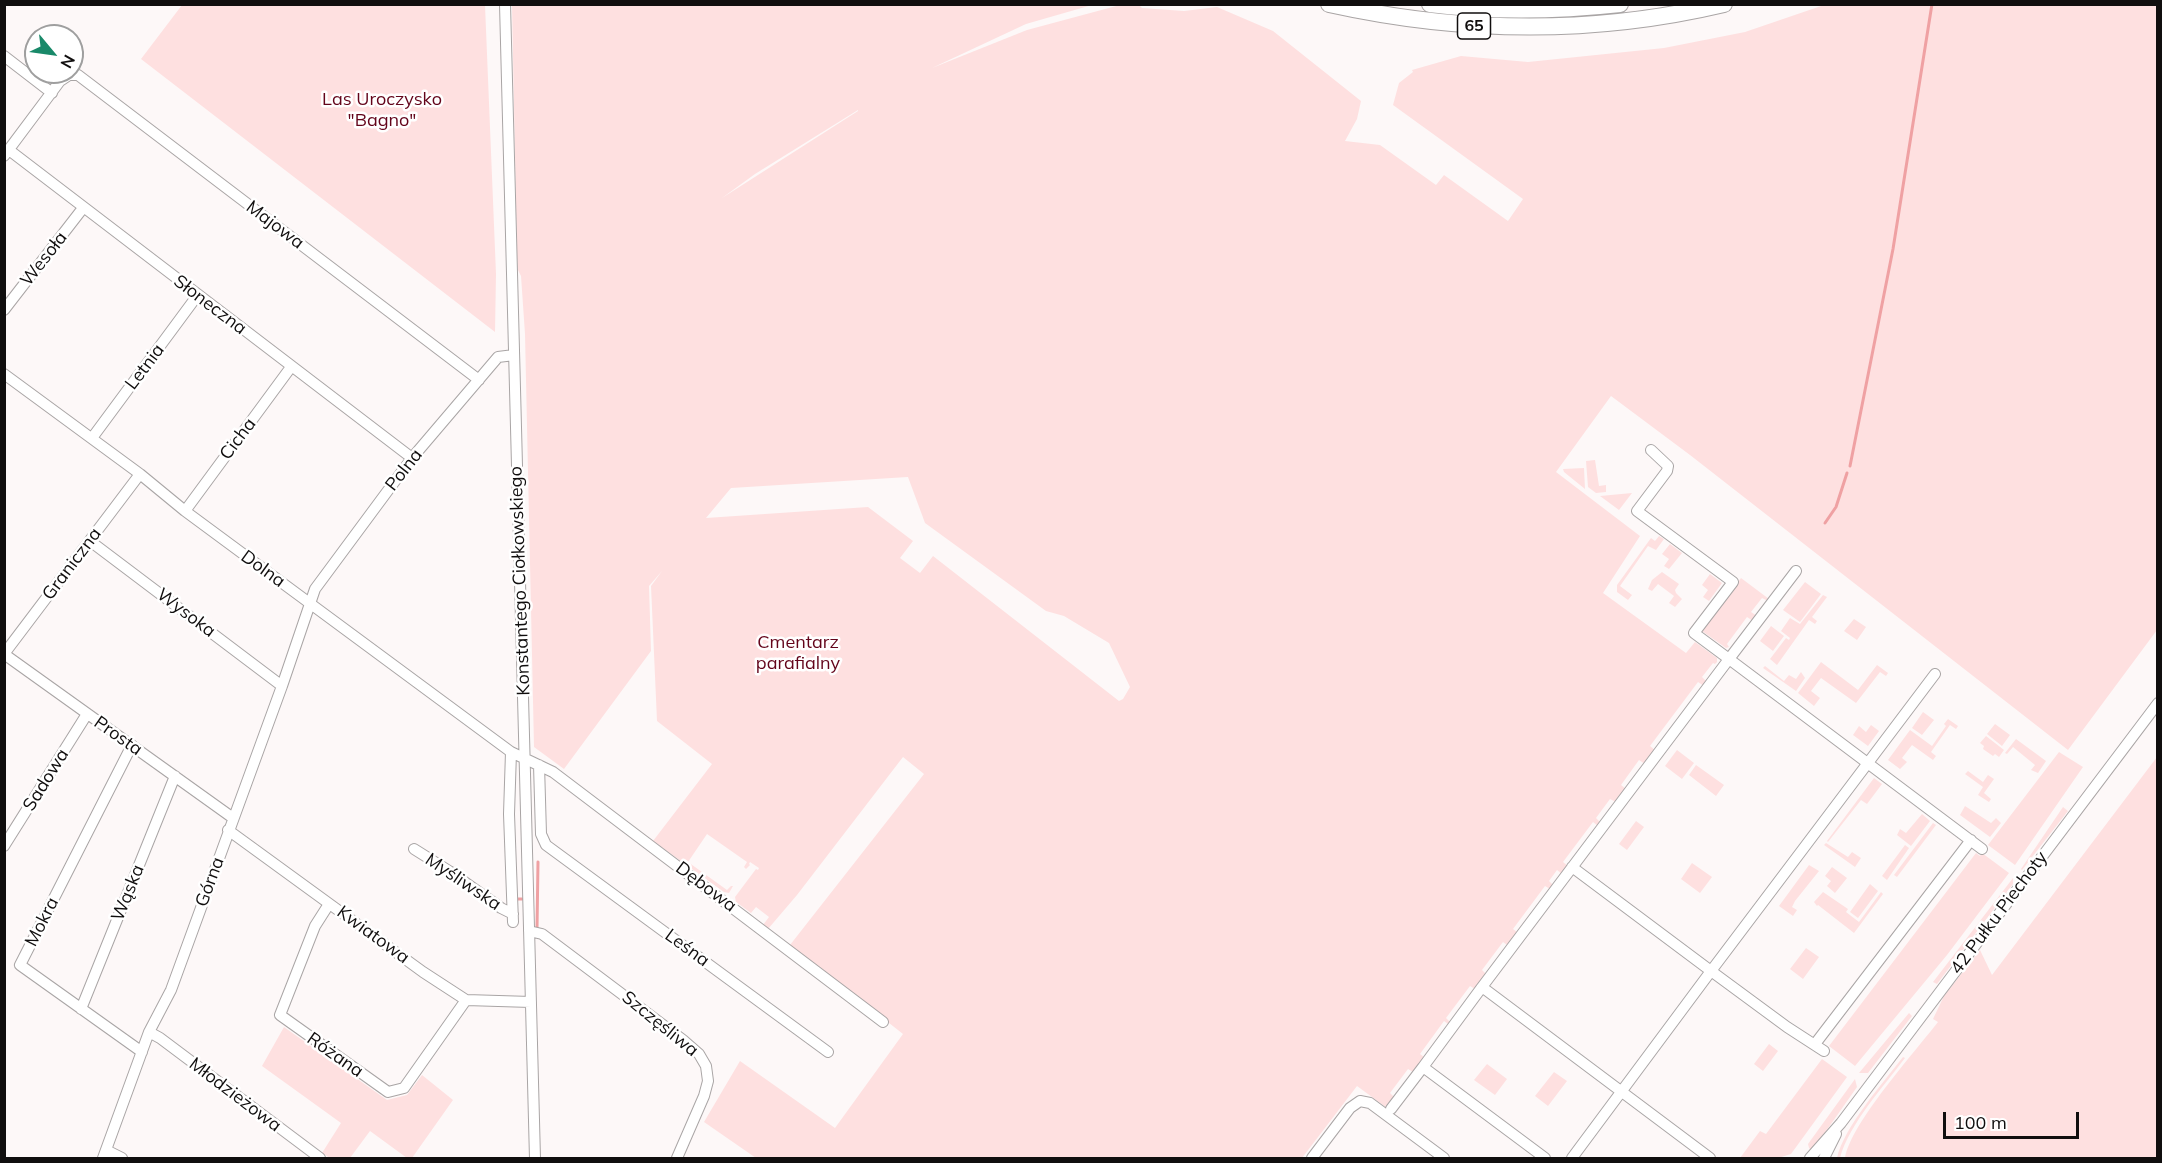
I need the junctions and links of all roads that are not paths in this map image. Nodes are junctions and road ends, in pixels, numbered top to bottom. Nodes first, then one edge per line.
1 (505, 4) edge
2 (1329, 4) edge
3 (1430, 4) edge
4 (1620, 4) edge
5 (1724, 4) edge
6 (1697, 8) edge
7 (4, 56) edge
8 (51, 93) junction
9 (7, 153) edge
10 (83, 208) junction
11 (197, 296) junction
12 (4, 310) edge
13 (514, 355) junction
14 (291, 367) junction
15 (4, 374) edge
16 (479, 380) junction
17 (92, 438) junction
18 (1651, 450) dead end
19 (412, 458) junction
20 (140, 474) junction
21 (184, 511) junction
22 (90, 541) junction
23 (1796, 571) dead end
24 (309, 603) junction
25 (4, 654) edge
26 (1729, 659) junction
27 (1935, 674) dead end
28 (282, 686) junction
29 (2157, 702) edge
30 (87, 714) junction
31 (132, 746) junction
32 (511, 752) junction
33 (525, 759) junction
34 (1868, 762) junction
35 (539, 765) junction
36 (175, 777) junction
37 (233, 818) junction
38 (228, 830) junction
39 (1971, 840) junction
40 (4, 846) edge
41 (414, 849) dead end
42 (1982, 849) dead end
43 (1572, 867) junction
44 (329, 904) junction
45 (529, 931) junction
46 (1711, 971) junction
47 (1482, 987) junction
48 (466, 1000) junction
49 (531, 1002) junction
50 (81, 1009) junction
51 (883, 1022) dead end
52 (149, 1032) junction
53 (142, 1052) junction
54 (828, 1052) dead end
55 (1423, 1067) junction
56 (1621, 1092) junction
57 (1391, 1109) dead end
58 (1841, 1123) junction
59 (1834, 1138) junction
60 (104, 1154) edge
61 (122, 1158) edge
62 (320, 1158) edge
63 (535, 1158) edge
64 (677, 1158) edge
65 (1312, 1158) edge
66 (1444, 1158) edge
67 (1545, 1158) edge
68 (1572, 1158) edge
69 (1710, 1158) edge
70 (1810, 1158) edge
71 (1824, 1158) edge
72 (1834, 1158) edge

1 - 13 street, Konstantego Ciołkowskiego
2 - 6 highway, 65
3 - 4 highway, 65
5 - 6 highway, 65
7 - 8 street
8 - 9 street
8 - 16 street, Majowa
9 - 10 street, Słoneczna
10 - 11 street, Słoneczna
10 - 12 street, Wesoła
11 - 14 street, Słoneczna
11 - 17 street, Letnia
13 - 16 street, Polna
13 - 33 street, Konstantego Ciołkowskiego
14 - 19 street, Słoneczna
14 - 21 street, Cicha
15 - 17 street, Dolna
16 - 19 street, Polna
17 - 20 street, Dolna
18 - 26 street
19 - 24 street, Polna
20 - 21 street, Dolna
20 - 22 street, Graniczna
21 - 24 street, Dolna
22 - 25 street, Graniczna
22 - 28 street, Wysoka
23 - 26 street
24 - 28 street, Górna
24 - 32 street, Dolna
25 - 30 street, Prosta
26 - 34 street
26 - 43 street
27 - 34 street
28 - 37 street, Górna
29 - 58 street, 42 Pułku Piechoty
30 - 31 street, Prosta
30 - 40 street, Sadowa
31 - 36 street, Prosta
31 - 50 street, Mokra
32 - 33 street, Dolna
32 - 41 street, Myśliwska
33 - 35 street, Dębowa
33 - 45 street, Konstantego Ciołkowskiego
34 - 39 street
34 - 46 street
35 - 51 street, Dębowa
35 - 54 street, Leśna
36 - 37 street, Prosta
36 - 50 street, Wąska
37 - 38 street, Górna
38 - 44 street, Kwiatowa
38 - 52 street, Górna
39 - 42 street
39 - 46 street
43 - 46 street
43 - 47 street
44 - 48 street, Kwiatowa
44 - 48 street, Różana
45 - 49 street, Konstantego Ciołkowskiego
45 - 64 street, Szczęśliwa
46 - 56 street
47 - 55 street
47 - 56 street
48 - 49 street
49 - 63 street, Konstantego Ciołkowskiego
50 - 53 street, Mokra
52 - 53 street, Górna
52 - 62 street, Młodzieżowa
53 - 60 street, Górna
55 - 57 street
55 - 67 street
56 - 68 street
56 - 69 street
58 - 59 street, 42 Pułku Piechoty
58 - 70 street, 42 Pułku Piechoty
59 - 71 street, 42 Pułku Piechoty
59 - 72 street
60 - 61 street
65 - 66 street

